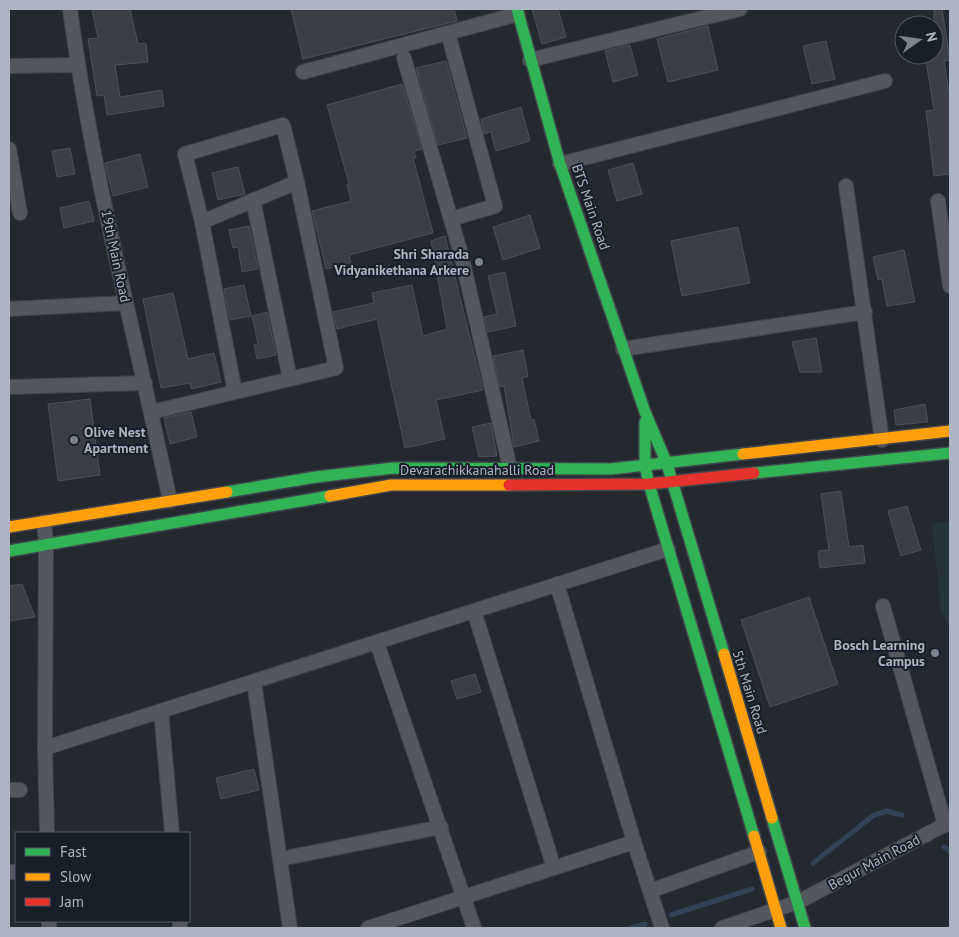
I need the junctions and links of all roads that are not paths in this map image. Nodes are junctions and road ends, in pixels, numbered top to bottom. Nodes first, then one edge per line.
1 (70, 9) edge
2 (740, 9) edge
3 (517, 11) edge
4 (448, 33) junction
5 (404, 58) dead end
6 (530, 60) junction
7 (77, 65) junction
8 (9, 66) edge
9 (303, 72) dead end
10 (885, 81) dead end
11 (9, 149) edge
12 (560, 164) junction
13 (297, 182) junction
14 (846, 186) dead end
15 (253, 200) junction
16 (938, 201) dead end
17 (20, 213) dead end
18 (451, 219) junction
19 (202, 222) junction
20 (950, 286) edge
21 (126, 303) junction
22 (9, 309) edge
23 (865, 312) junction
24 (623, 349) junction
25 (290, 378) junction
26 (145, 383) junction
27 (9, 387) edge
28 (235, 392) junction
29 (152, 412) junction
30 (644, 412) junction
31 (950, 432) edge
32 (882, 440) junction
33 (950, 453) edge
34 (667, 464) junction
35 (645, 466) junction
36 (510, 468) junction
37 (672, 482) junction
38 (649, 484) junction
39 (170, 501) junction
40 (44, 522) junction
41 (9, 527) edge
42 (46, 543) junction
43 (668, 548) junction
44 (9, 551) edge
45 (557, 584) junction
46 (883, 606) dead end
47 (474, 612) junction
48 (377, 643) junction
49 (254, 682) junction
50 (161, 711) junction
51 (45, 748) junction
52 (948, 824) edge
53 (441, 827) junction
54 (47, 832) edge
55 (172, 832) edge
56 (634, 842) junction
57 (759, 852) junction
58 (280, 860) junction
59 (554, 868) junction
60 (650, 891) junction
61 (465, 897) junction
62 (798, 902) junction
63 (776, 910) junction
64 (290, 928) edge
65 (368, 928) edge
66 (474, 928) edge
67 (662, 928) edge
68 (722, 928) edge
69 (781, 928) edge
70 (805, 928) edge

1 - 7 street, 19th Main Road
2 - 6 street
3 - 4 street
3 - 6 main road, BTS Main Road
4 - 9 street
4 - 18 street
5 - 18 street
6 - 12 main road, BTS Main Road
7 - 8 street
7 - 21 street, 19th Main Road
10 - 12 street
11 - 17 street
12 - 24 main road, BTS Main Road
13 - 15 street
13 - 19 street
13 - 25 street
14 - 23 street
15 - 19 street
15 - 25 street
16 - 20 street
18 - 36 street
19 - 28 street
21 - 22 street
21 - 26 street, 19th Main Road
23 - 24 street
23 - 32 street
24 - 30 main road, BTS Main Road
25 - 28 street
26 - 27 street
26 - 29 street, 19th Main Road
28 - 29 street
29 - 39 street, 19th Main Road
30 - 34 main road, BTS Main Road
30 - 35 main road, BTS Main Road
31 - 32 main road, Devarachikkanahalli Road
32 - 34 main road, Devarachikkanahalli Road
33 - 37 main road, Devarachikkanahalli Road
34 - 35 main road, Devarachikkanahalli Road
34 - 37 main road, 5th Main Road
35 - 36 main road, Devarachikkanahalli Road
35 - 38 main road
36 - 39 main road, Devarachikkanahalli Road
37 - 38 main road, Devarachikkanahalli Road
37 - 62 main road, 5th Main Road
38 - 42 main road, Devarachikkanahalli Road
38 - 43 main road
39 - 40 main road, Devarachikkanahalli Road
40 - 41 main road, Devarachikkanahalli Road
40 - 42 street
42 - 44 main road, Devarachikkanahalli Road
42 - 51 street
43 - 45 street
43 - 57 main road
45 - 47 street
45 - 56 street
46 - 52 street
47 - 48 street
47 - 59 street
48 - 49 street
48 - 53 street
49 - 50 street
49 - 58 street
50 - 51 street
50 - 55 street
51 - 54 street
52 - 62 street, Begur Main Road
53 - 58 street
53 - 61 street
56 - 59 street
56 - 60 street
57 - 60 street
57 - 63 main road
58 - 64 street
59 - 61 street
60 - 67 street
61 - 65 street
61 - 66 street
62 - 63 street, Begur Main Road
62 - 70 main road, 5th Main Road
63 - 68 street, Begur Main Road
63 - 69 main road

